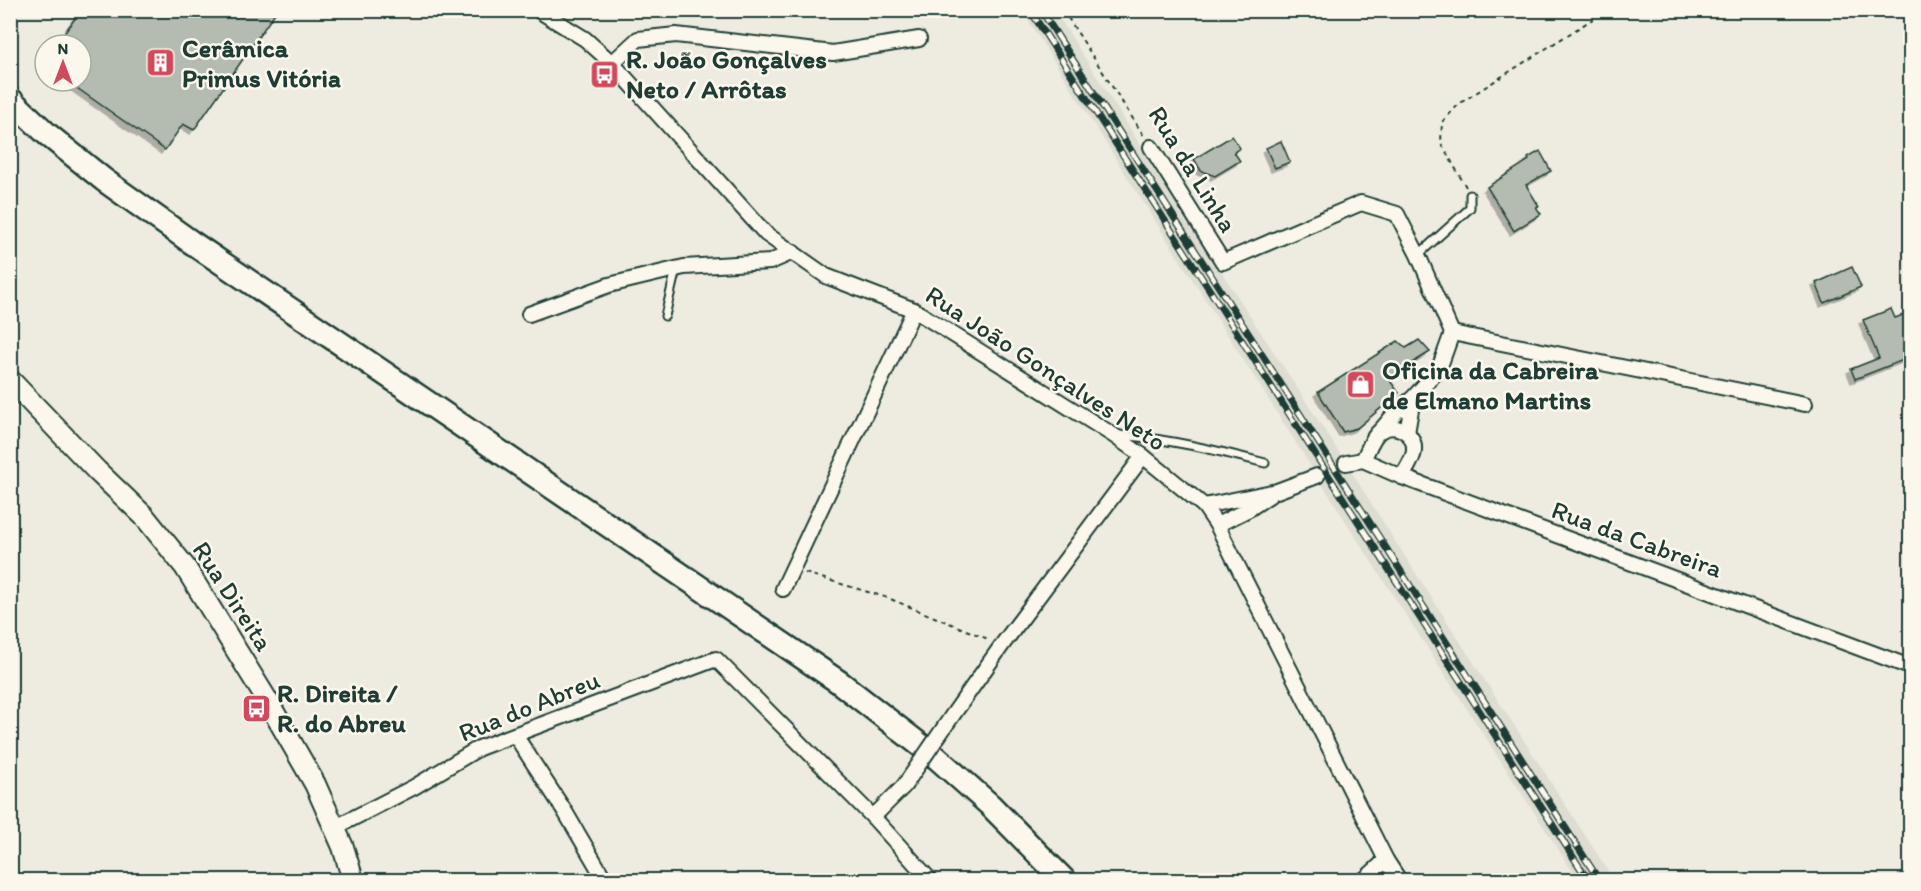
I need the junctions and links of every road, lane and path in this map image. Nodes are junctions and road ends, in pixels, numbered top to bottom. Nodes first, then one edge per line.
1 (538, 10) edge
2 (1062, 10) edge
3 (1607, 10) edge
4 (919, 39) dead end
5 (612, 63) junction
6 (10, 99) edge
7 (1151, 147) joint
8 (1470, 195) joint
9 (793, 252) junction
10 (1418, 255) junction
11 (676, 269) junction
12 (914, 310) junction
13 (529, 314) dead end
14 (665, 316) dead end
15 (1452, 333) junction
16 (10, 381) edge
17 (1413, 398) junction
18 (1804, 404) dead end
19 (1380, 431) junction
20 (1407, 433) junction
21 (1113, 435) junction
22 (1143, 456) junction
23 (1363, 460) junction
24 (1264, 463) dead end
25 (1346, 463) tunnel mouth
26 (1317, 476) tunnel mouth
27 (1402, 477) junction
28 (1277, 491) junction
29 (1204, 506) junction
30 (1217, 525) junction
31 (792, 569) junction
32 (783, 589) dead end
33 (1002, 645) junction
34 (1911, 667) edge
35 (515, 735) junction
36 (873, 817) junction
37 (334, 828) junction
38 (1386, 860) junction
39 (353, 880) edge
40 (605, 880) edge
41 (930, 880) edge
42 (1064, 880) edge
43 (1364, 880) edge
44 (1399, 880) edge

1 - 5 street, Rua João Gonçalves Neto
2 - 7 path, Rua da Linha
3 - 8 path
4 - 5 street
5 - 9 street, Rua João Gonçalves Neto
6 - 42 main road
7 - 10 street, Rua da Linha
8 - 10 lane
9 - 11 street
9 - 12 street, Rua João Gonçalves Neto
10 - 15 street, Rua da Linha
11 - 13 street
11 - 14 lane
12 - 21 street, Rua João Gonçalves Neto
12 - 31 street
15 - 17 street
15 - 18 street
16 - 37 main road, Rua Direita
17 - 19 street
17 - 20 street
19 - 20 street
19 - 23 street
20 - 27 street
21 - 22 street, Rua João Gonçalves Neto
21 - 24 lane
22 - 29 street, Rua João Gonçalves Neto
22 - 33 street
23 - 25 street
23 - 27 street, Rua da Cabreira
26 - 28 street
27 - 34 street, Rua da Cabreira
28 - 29 street
28 - 30 street
29 - 30 street, Rua João Gonçalves Neto
30 - 38 street, Rua João Gonçalves Neto
31 - 32 street
31 - 33 path
33 - 36 street, bridge
35 - 36 street, Rua do Abreu
35 - 37 street, Rua do Abreu
35 - 40 street
36 - 41 street
37 - 39 main road, Rua Direita
38 - 43 street
38 - 44 street, Rua João Gonçalves Neto

